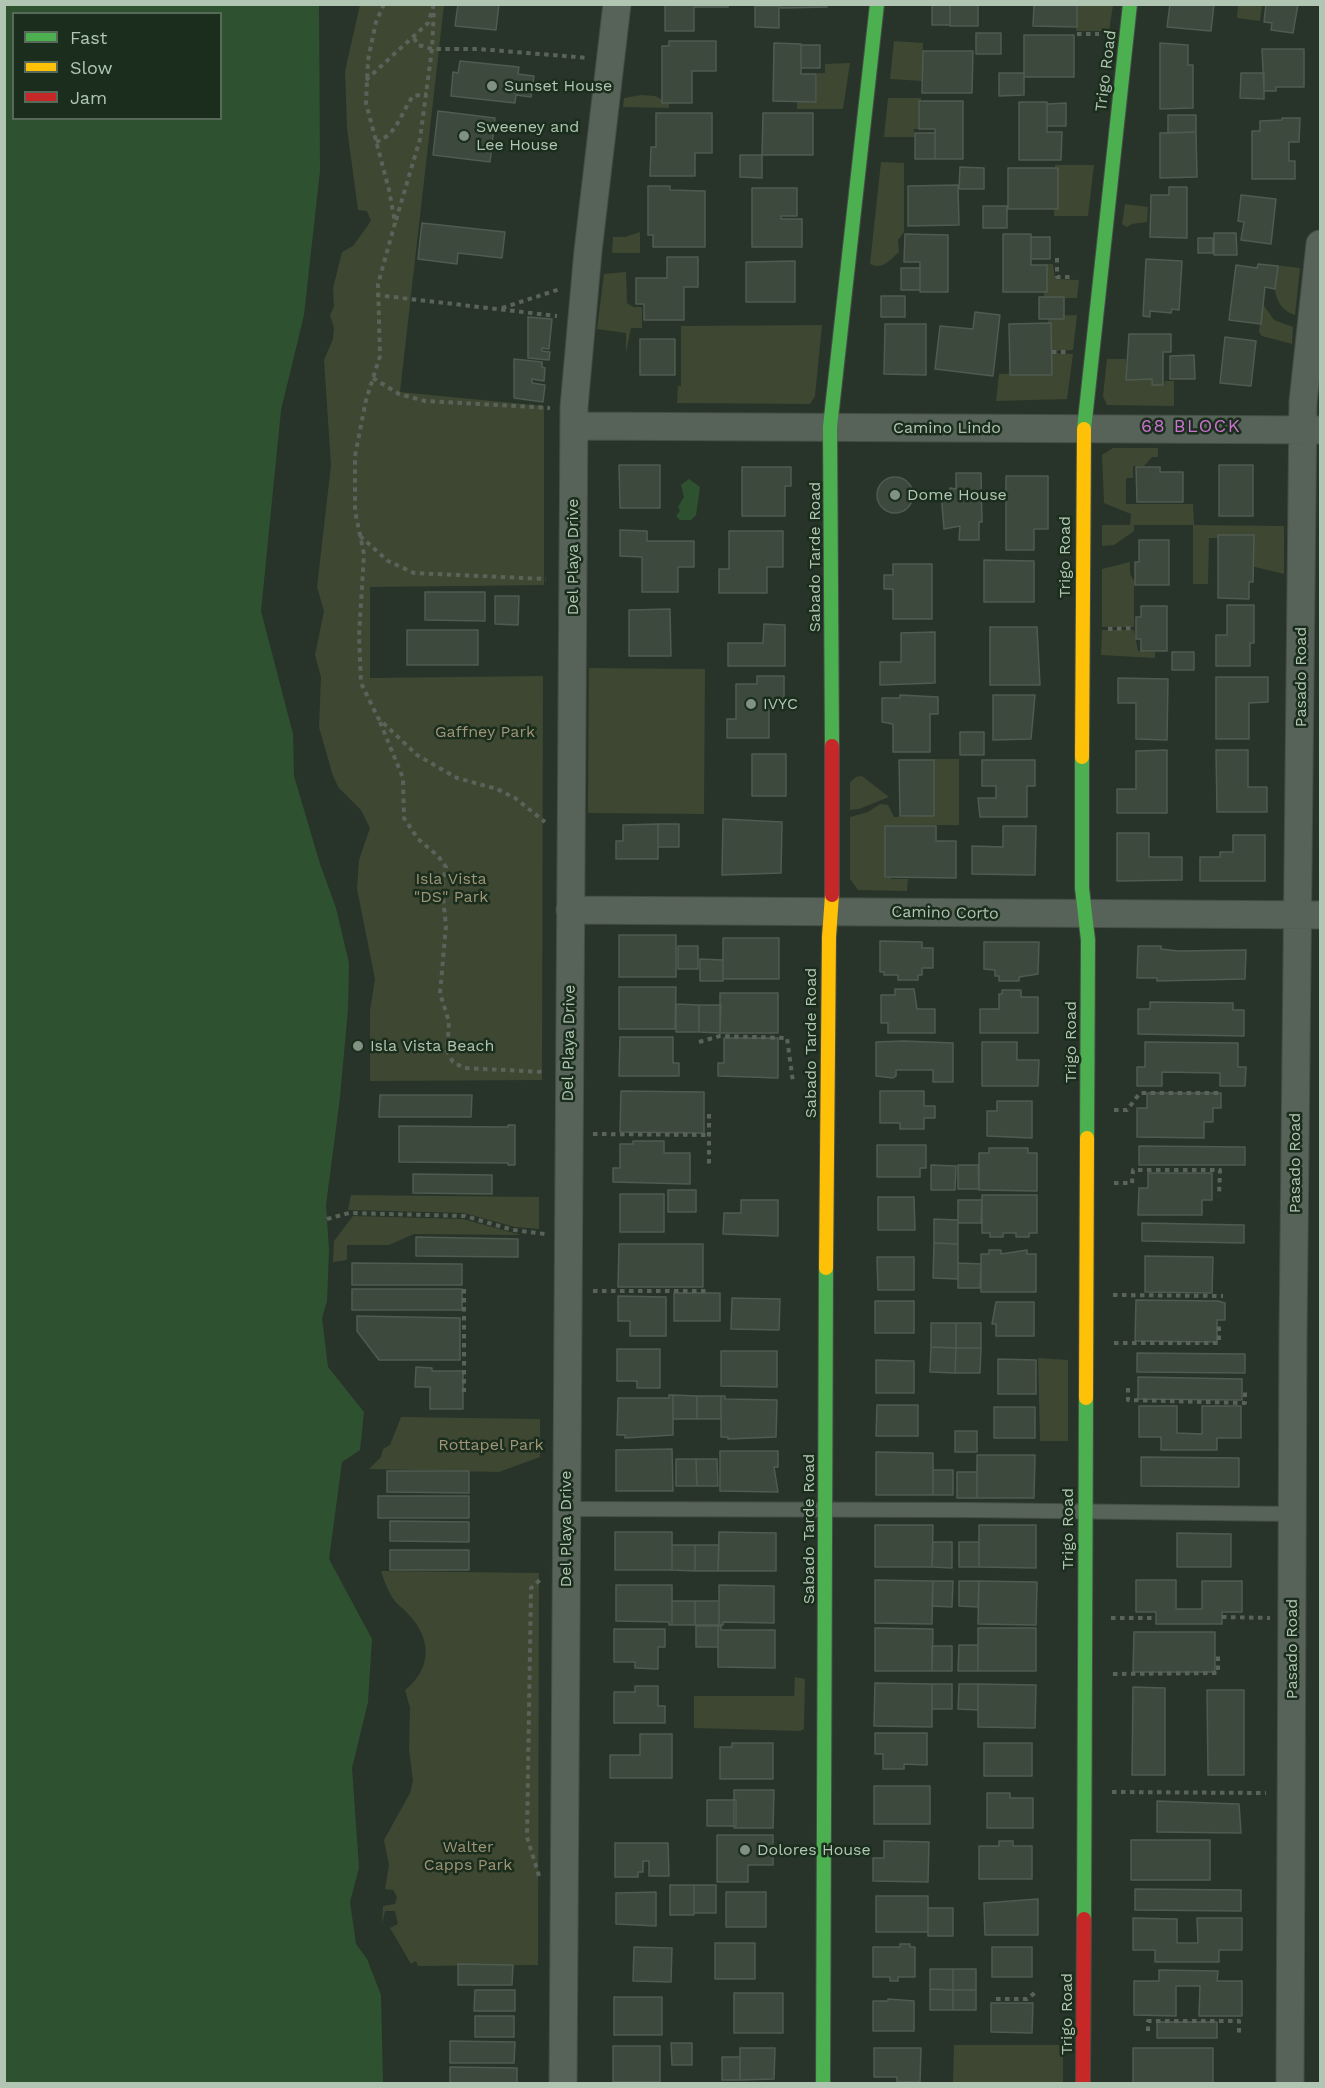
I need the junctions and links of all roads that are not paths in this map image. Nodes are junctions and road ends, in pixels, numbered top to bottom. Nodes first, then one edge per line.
1 (617, 4) edge
2 (877, 4) edge
3 (1130, 4) edge
4 (1320, 244) edge
5 (574, 426) junction
6 (830, 427) junction
7 (1084, 428) junction
8 (1312, 430) edge
9 (570, 910) junction
10 (831, 912) junction
11 (1085, 914) junction
12 (1309, 915) edge
13 (565, 1509) junction
14 (826, 1510) junction
15 (1085, 1513) junction
16 (1292, 1514) junction
17 (564, 2084) edge
18 (823, 2084) edge
19 (1083, 2084) edge
20 (1290, 2084) edge

1 - 5 street, Del Playa Drive
2 - 6 street, Sabado Tarde Road
3 - 7 street, Trigo Road
4 - 8 street, Pasado Road
5 - 6 street, Camino Lindo
5 - 9 street, Del Playa Drive
6 - 7 street, Camino Lindo
6 - 10 street, Sabado Tarde Road
7 - 8 street, Camino Lindo
7 - 11 street, Trigo Road
8 - 12 street, Pasado Road
9 - 10 street, Camino Corto
9 - 13 street, Del Playa Drive
10 - 11 street, Camino Corto
10 - 14 street, Sabado Tarde Road
11 - 12 street, Camino Corto
11 - 15 street, Trigo Road
12 - 16 street, Pasado Road
13 - 14 lane
13 - 17 street, Del Playa Drive
14 - 15 lane
14 - 18 street, Sabado Tarde Road
15 - 16 lane
15 - 19 street, Trigo Road
16 - 20 street, Pasado Road

